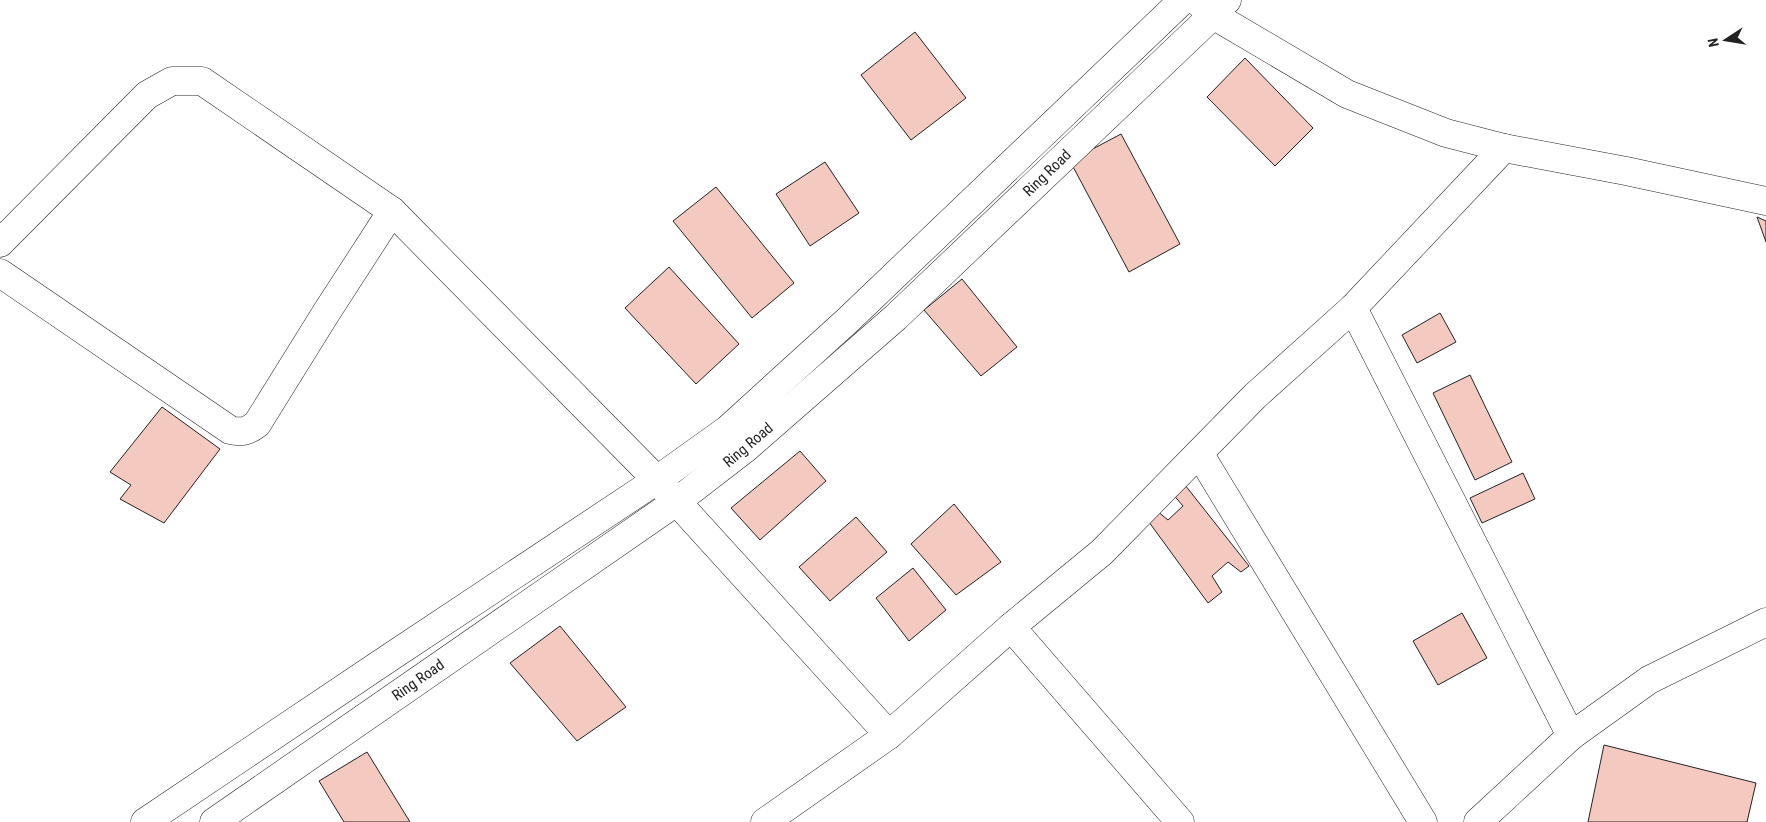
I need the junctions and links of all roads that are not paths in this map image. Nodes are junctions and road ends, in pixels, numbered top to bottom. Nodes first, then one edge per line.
1 (1183, 0) edge
2 (1212, 5) edge
3 (1504, 148) junction
4 (1766, 201) edge
5 (392, 211) junction
6 (0, 243) edge
7 (0, 273) edge
8 (1353, 308) junction
9 (1199, 453) junction
10 (657, 480) junction
11 (676, 502) junction
12 (1766, 622) edge
13 (1011, 627) junction
14 (889, 735) junction
15 (1571, 736) junction
16 (145, 822) edge
17 (214, 822) edge
18 (765, 822) edge
19 (1180, 822) edge
20 (1423, 822) edge
21 (1478, 822) edge

1 - 10 street
2 - 3 street
2 - 11 street, Ring Road
3 - 4 street
3 - 8 street
5 - 6 street
5 - 7 street
5 - 10 street
8 - 9 street
8 - 15 street
9 - 13 street
9 - 20 street
10 - 11 street
10 - 16 street
11 - 14 street
11 - 17 street, Ring Road
12 - 15 street
13 - 14 street
13 - 19 street
14 - 18 street
15 - 21 street

